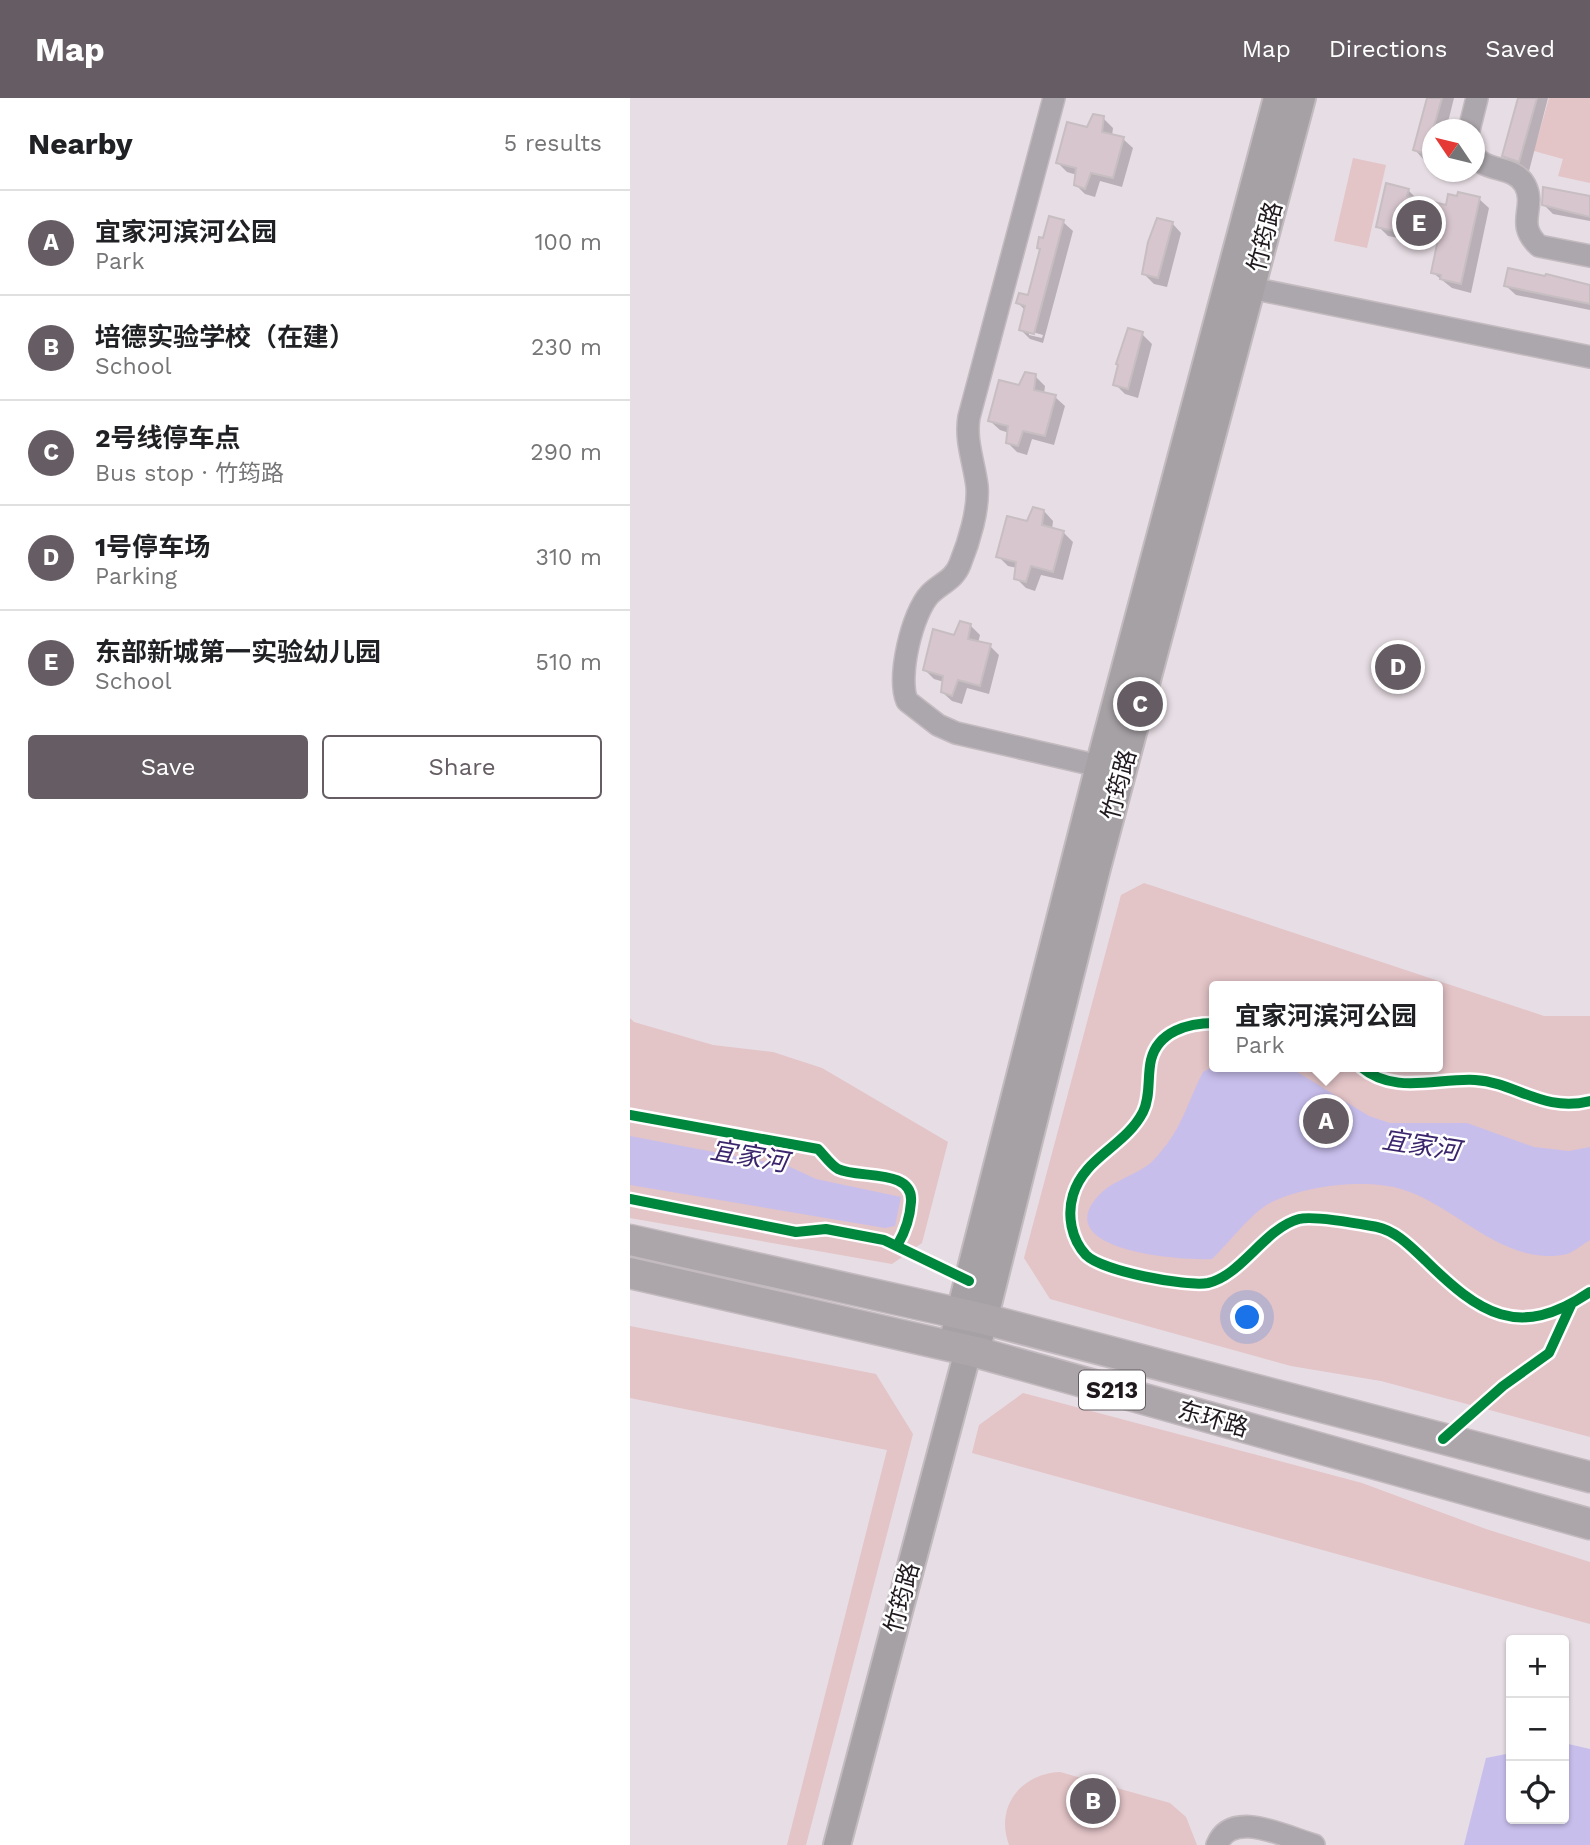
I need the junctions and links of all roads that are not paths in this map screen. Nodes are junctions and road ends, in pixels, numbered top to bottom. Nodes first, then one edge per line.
1 (1054, 98) edge
2 (1277, 98) edge
3 (1302, 98) edge
4 (1477, 98) edge
5 (1472, 119) edge
6 (1485, 165) edge
7 (1590, 256) edge
8 (1251, 288) junction
9 (1590, 357) edge
10 (1099, 766) junction
11 (630, 1240) edge
12 (630, 1273) edge
13 (972, 1316) junction
14 (965, 1350) junction
15 (1590, 1477) edge
16 (1590, 1524) edge
17 (837, 1845) edge
18 (1216, 1845) edge
19 (1314, 1845) edge

1 - 10 street
2 - 10 main road, 竹筠路
3 - 8 main road, 竹筠路
4 - 5 street
6 - 7 street
8 - 9 street
8 - 13 main road, 竹筠路
10 - 13 main road, 竹筠路
11 - 13 highway, 东环路 / S213
12 - 14 highway, 东环路 / S213
13 - 14 main road, 竹筠路
13 - 15 highway, 东环路 / S213
14 - 16 highway, 东环路 / S213
14 - 17 main road, 竹筠路
18 - 19 street

